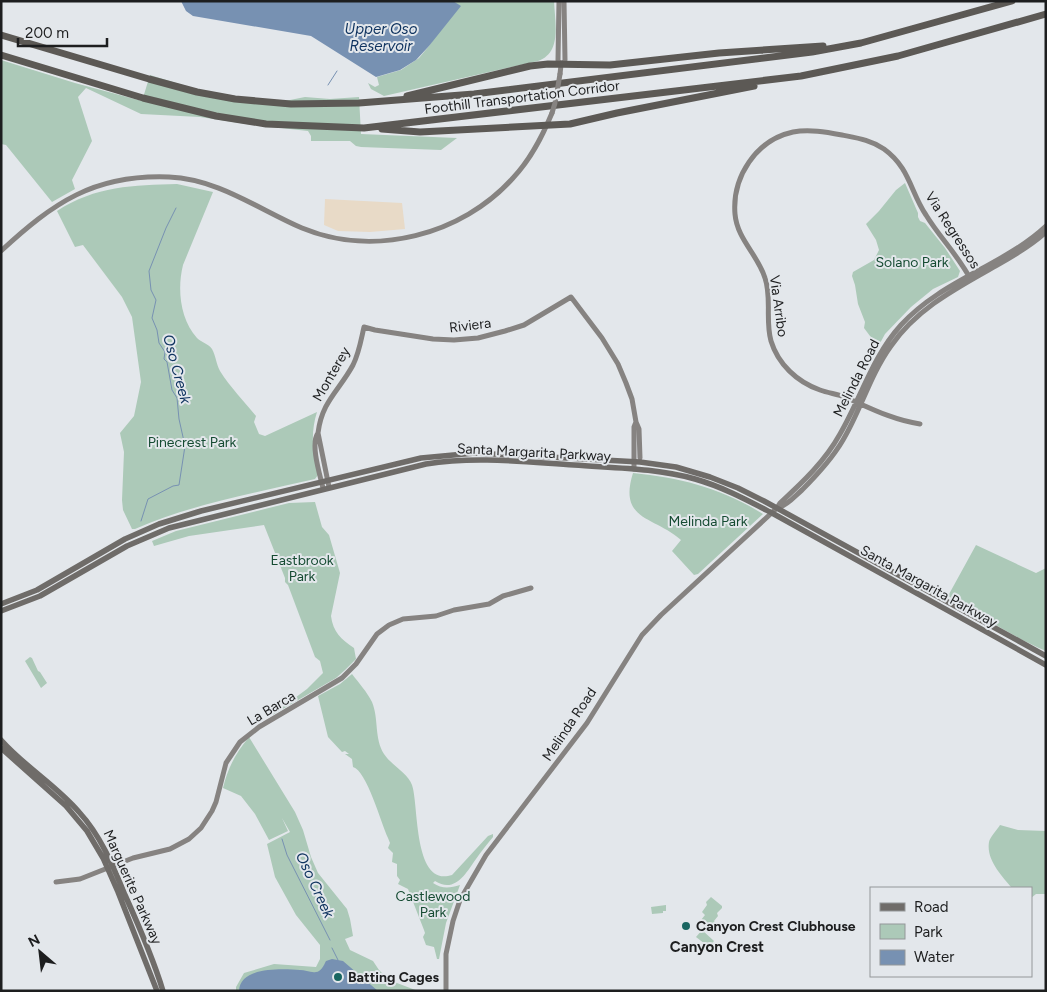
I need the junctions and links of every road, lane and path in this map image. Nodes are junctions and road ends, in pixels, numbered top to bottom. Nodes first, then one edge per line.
1 (559, 1) edge
2 (564, 1) edge
3 (1012, 1) edge
4 (1046, 14) edge
5 (1, 35) edge
6 (861, 43) junction
7 (1, 56) edge
8 (561, 65) junction
9 (801, 76) junction
10 (381, 102) junction
11 (546, 126) junction
12 (364, 128) junction
13 (793, 132) joint
14 (1046, 226) edge
15 (1046, 232) edge
16 (1, 251) edge
17 (970, 277) junction
18 (364, 327) joint
19 (858, 403) junction
20 (920, 424) dead end
21 (638, 461) junction
22 (637, 470) junction
23 (324, 481) junction
24 (326, 488) junction
25 (777, 508) junction
26 (772, 513) junction
27 (531, 588) dead end
28 (1, 604) edge
29 (1, 611) edge
30 (1046, 656) edge
31 (1046, 665) edge
32 (1, 740) edge
33 (1, 748) edge
34 (110, 867) junction
35 (56, 882) dead end
36 (157, 991) edge
37 (163, 991) edge
38 (446, 991) edge

1 - 8 main road
2 - 8 main road
3 - 6 highway, Foothill Transportation Corridor
4 - 9 highway, Foothill Transportation Corridor
5 - 10 highway, Foothill Transportation Corridor
6 - 8 highway
6 - 10 highway, Foothill Transportation Corridor
7 - 12 highway, Foothill Transportation Corridor
8 - 10 highway
8 - 11 main road, bridge
9 - 11 highway
9 - 12 highway, Foothill Transportation Corridor
11 - 12 highway
11 - 16 main road
13 - 17 main road, Via Regressos
13 - 19 main road, Via Arribo
14 - 17 main road, Melinda Road
15 - 17 main road, Melinda Road
17 - 19 main road, Melinda Road
18 - 21 main road, Riviera
18 - 23 main road, Monterey
19 - 20 main road, Via Arribo
19 - 25 main road, Melinda Road
21 - 22 main road
21 - 23 main road, Santa Margarita Parkway
21 - 25 main road, Santa Margarita Parkway
22 - 24 main road, Santa Margarita Parkway
22 - 26 main road, Santa Margarita Parkway
23 - 24 main road, Monterey
23 - 28 main road, Santa Margarita Parkway
24 - 29 main road, Santa Margarita Parkway
25 - 26 main road, Melinda Road
25 - 30 main road, Santa Margarita Parkway
26 - 31 main road, Santa Margarita Parkway
26 - 38 main road, Melinda Road
27 - 34 main road, La Barca
32 - 34 main road, Marguerite Parkway
33 - 34 main road, Marguerite Parkway
34 - 35 main road, La Barca
34 - 36 main road, Marguerite Parkway
34 - 37 main road, Marguerite Parkway

